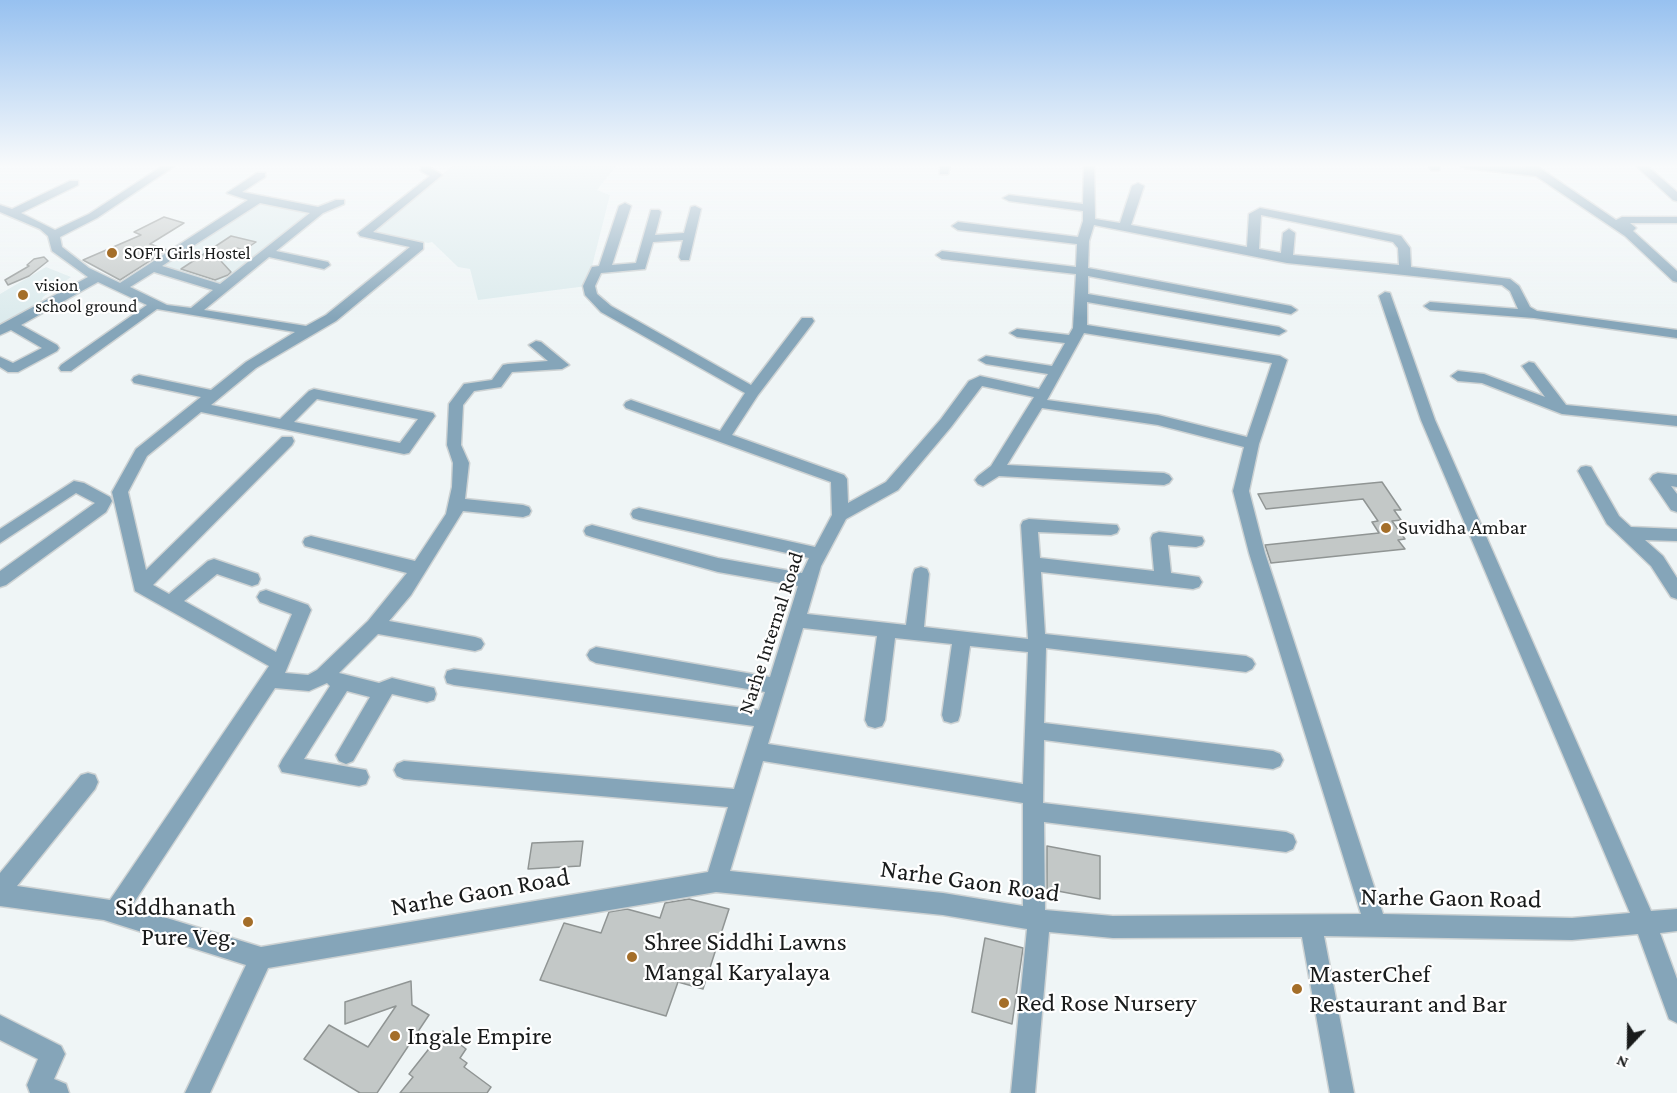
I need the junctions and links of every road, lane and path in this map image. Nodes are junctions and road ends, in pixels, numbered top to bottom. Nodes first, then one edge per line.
1 (19, 216) edge
2 (93, 216) edge
3 (231, 216) edge
4 (313, 216) edge
5 (385, 216) edge
6 (622, 216) edge
7 (654, 216) edge
8 (694, 216) edge
9 (1090, 216) edge
10 (1093, 216) edge
11 (1128, 216) edge
12 (1255, 216) edge
13 (1284, 216) edge
14 (1601, 216) edge
15 (1677, 220) edge
16 (958, 226) dead end
17 (1125, 227) junction
18 (1289, 233) dead end
19 (54, 235) junction
20 (690, 236) junction
21 (648, 239) junction
22 (1083, 241) junction
23 (1253, 251) junction
24 (266, 253) junction
25 (942, 255) dead end
26 (686, 257) dead end
27 (1287, 259) junction
28 (324, 264) dead end
29 (152, 267) junction
30 (605, 268) junction
31 (1405, 270) junction
32 (1082, 271) junction
33 (1673, 274) edge
34 (97, 277) junction
35 (120, 288) junction
36 (222, 289) junction
37 (1385, 296) dead end
38 (1081, 297) junction
39 (156, 304) junction
40 (1430, 306) dead end
41 (1291, 310) dead end
42 (194, 312) junction
43 (1534, 314) junction
44 (807, 321) dead end
45 (6, 328) edge
46 (308, 330) junction
47 (1279, 331) dead end
48 (1017, 333) dead end
49 (1077, 334) junction
50 (1677, 334) edge
51 (536, 345) dead end
52 (986, 360) dead end
53 (0, 361) edge
54 (1529, 366) dead end
55 (66, 368) dead end
56 (1056, 371) junction
57 (1458, 376) dead end
58 (139, 380) dead end
59 (753, 392) junction
60 (214, 394) junction
61 (1041, 399) junction
62 (631, 405) dead end
63 (199, 407) junction
64 (1562, 409) junction
65 (1677, 421) edge
66 (285, 433) junction
67 (722, 439) junction
68 (1252, 444) junction
69 (996, 470) junction
70 (1586, 471) dead end
71 (1164, 479) dead end
72 (983, 480) dead end
73 (1677, 481) edge
74 (456, 504) junction
75 (1677, 506) edge
76 (523, 511) dead end
77 (639, 514) dead end
78 (840, 515) junction
79 (1111, 529) dead end
80 (592, 531) dead end
81 (1626, 533) junction
82 (1677, 534) edge
83 (0, 537) edge
84 (311, 542) dead end
85 (1196, 542) dead end
86 (820, 554) junction
87 (1032, 564) junction
88 (419, 569) junction
89 (921, 574) dead end
90 (252, 579) dead end
91 (1163, 579) junction
92 (0, 580) edge
93 (808, 581) junction
94 (1194, 582) dead end
95 (141, 586) junction
96 (1677, 592) edge
97 (266, 597) dead end
98 (170, 603) junction
99 (796, 620) junction
100 (374, 627) junction
101 (886, 630) junction
102 (914, 633) junction
103 (962, 638) junction
104 (1031, 643) junction
105 (475, 644) dead end
106 (596, 655) dead end
107 (281, 664) junction
108 (1246, 664) dead end
109 (454, 677) dead end
110 (333, 679) junction
111 (271, 680) junction
112 (776, 686) junction
113 (383, 692) junction
114 (427, 694) dead end
115 (951, 715) dead end
116 (766, 719) junction
117 (875, 720) dead end
118 (1034, 730) junction
119 (756, 751) junction
120 (346, 755) dead end
121 (1274, 760) dead end
122 (404, 770) dead end
123 (359, 777) dead end
124 (88, 782) dead end
125 (741, 799) junction
126 (1033, 803) junction
127 (1286, 842) dead end
128 (716, 881) junction
129 (0, 890) edge
130 (0, 895) edge
131 (115, 912) junction
132 (1037, 920) junction
133 (1677, 920) edge
134 (1646, 923) junction
135 (1311, 925) junction
136 (1375, 925) junction
137 (261, 958) junction
138 (1677, 1011) edge
139 (0, 1027) edge
140 (57, 1093) edge
141 (197, 1093) edge
142 (1023, 1093) edge
143 (1342, 1093) edge

1 - 19 street
2 - 19 street
3 - 29 street
4 - 24 street
5 - 46 street
6 - 30 street
7 - 21 street
8 - 20 street
9 - 22 street
10 - 17 street
11 - 17 street
12 - 23 street
13 - 31 street
14 - 33 street
15 - 33 street
16 - 22 street
17 - 23 street
18 - 27 street
19 - 34 street
20 - 21 street
20 - 26 street
21 - 30 street
22 - 32 street
23 - 27 street
24 - 28 street
24 - 36 street
25 - 32 street
27 - 31 street
29 - 35 street
29 - 36 street
30 - 59 street
31 - 43 street
32 - 38 street
32 - 41 street
34 - 35 street
34 - 45 street
35 - 39 street
36 - 42 street
37 - 134 street
38 - 47 street
38 - 49 street
39 - 42 street
39 - 55 street
40 - 43 street
42 - 46 street
43 - 50 street
44 - 59 street
45 - 53 street
46 - 60 street
48 - 49 street
49 - 56 street
49 - 68 street
51 - 74 street
52 - 56 street
54 - 64 street
56 - 61 street
57 - 64 street
58 - 60 street
59 - 67 street
60 - 63 street
61 - 68 street
61 - 69 street
61 - 78 street
62 - 67 street
63 - 66 street
63 - 95 street
64 - 65 street
66 - 66 street
66 - 95 street
67 - 78 street
68 - 136 street
69 - 71 street
69 - 72 street
70 - 81 street
73 - 75 street
74 - 76 street
74 - 88 street
77 - 86 street
78 - 86 street, Narhe Internal Road
79 - 87 street
80 - 93 street
81 - 82 street
81 - 96 street
83 - 92 street
84 - 88 street
85 - 91 street
86 - 93 street, Narhe Internal Road
87 - 91 street
87 - 104 street
88 - 100 street
89 - 102 street
90 - 98 street
91 - 94 street
93 - 99 street, Narhe Internal Road
95 - 98 street
97 - 107 street
98 - 107 street
99 - 101 street
99 - 112 street, Narhe Internal Road
100 - 105 street
100 - 110 street
101 - 102 street
101 - 117 street
102 - 103 street
103 - 104 street
103 - 115 street
104 - 108 street
104 - 118 street
106 - 112 street
107 - 111 street
109 - 116 street
110 - 111 street
110 - 113 street
110 - 123 street
111 - 131 street
112 - 116 street, Narhe Internal Road
113 - 114 street
113 - 120 street
116 - 119 street, Narhe Internal Road
118 - 121 street
118 - 126 street
119 - 125 street, Narhe Internal Road
119 - 126 street
122 - 125 street
124 - 129 street
125 - 128 street, Narhe Internal Road
126 - 127 street
126 - 132 street
128 - 132 street, Narhe Gaon Road
128 - 137 street, Narhe Gaon Road
130 - 131 street
131 - 137 street
132 - 135 street, Narhe Gaon Road
132 - 142 street
133 - 134 street, Narhe Gaon Road
134 - 136 street, Narhe Gaon Road
134 - 138 street
135 - 136 street, Narhe Gaon Road
135 - 143 street
137 - 141 street
139 - 140 street

